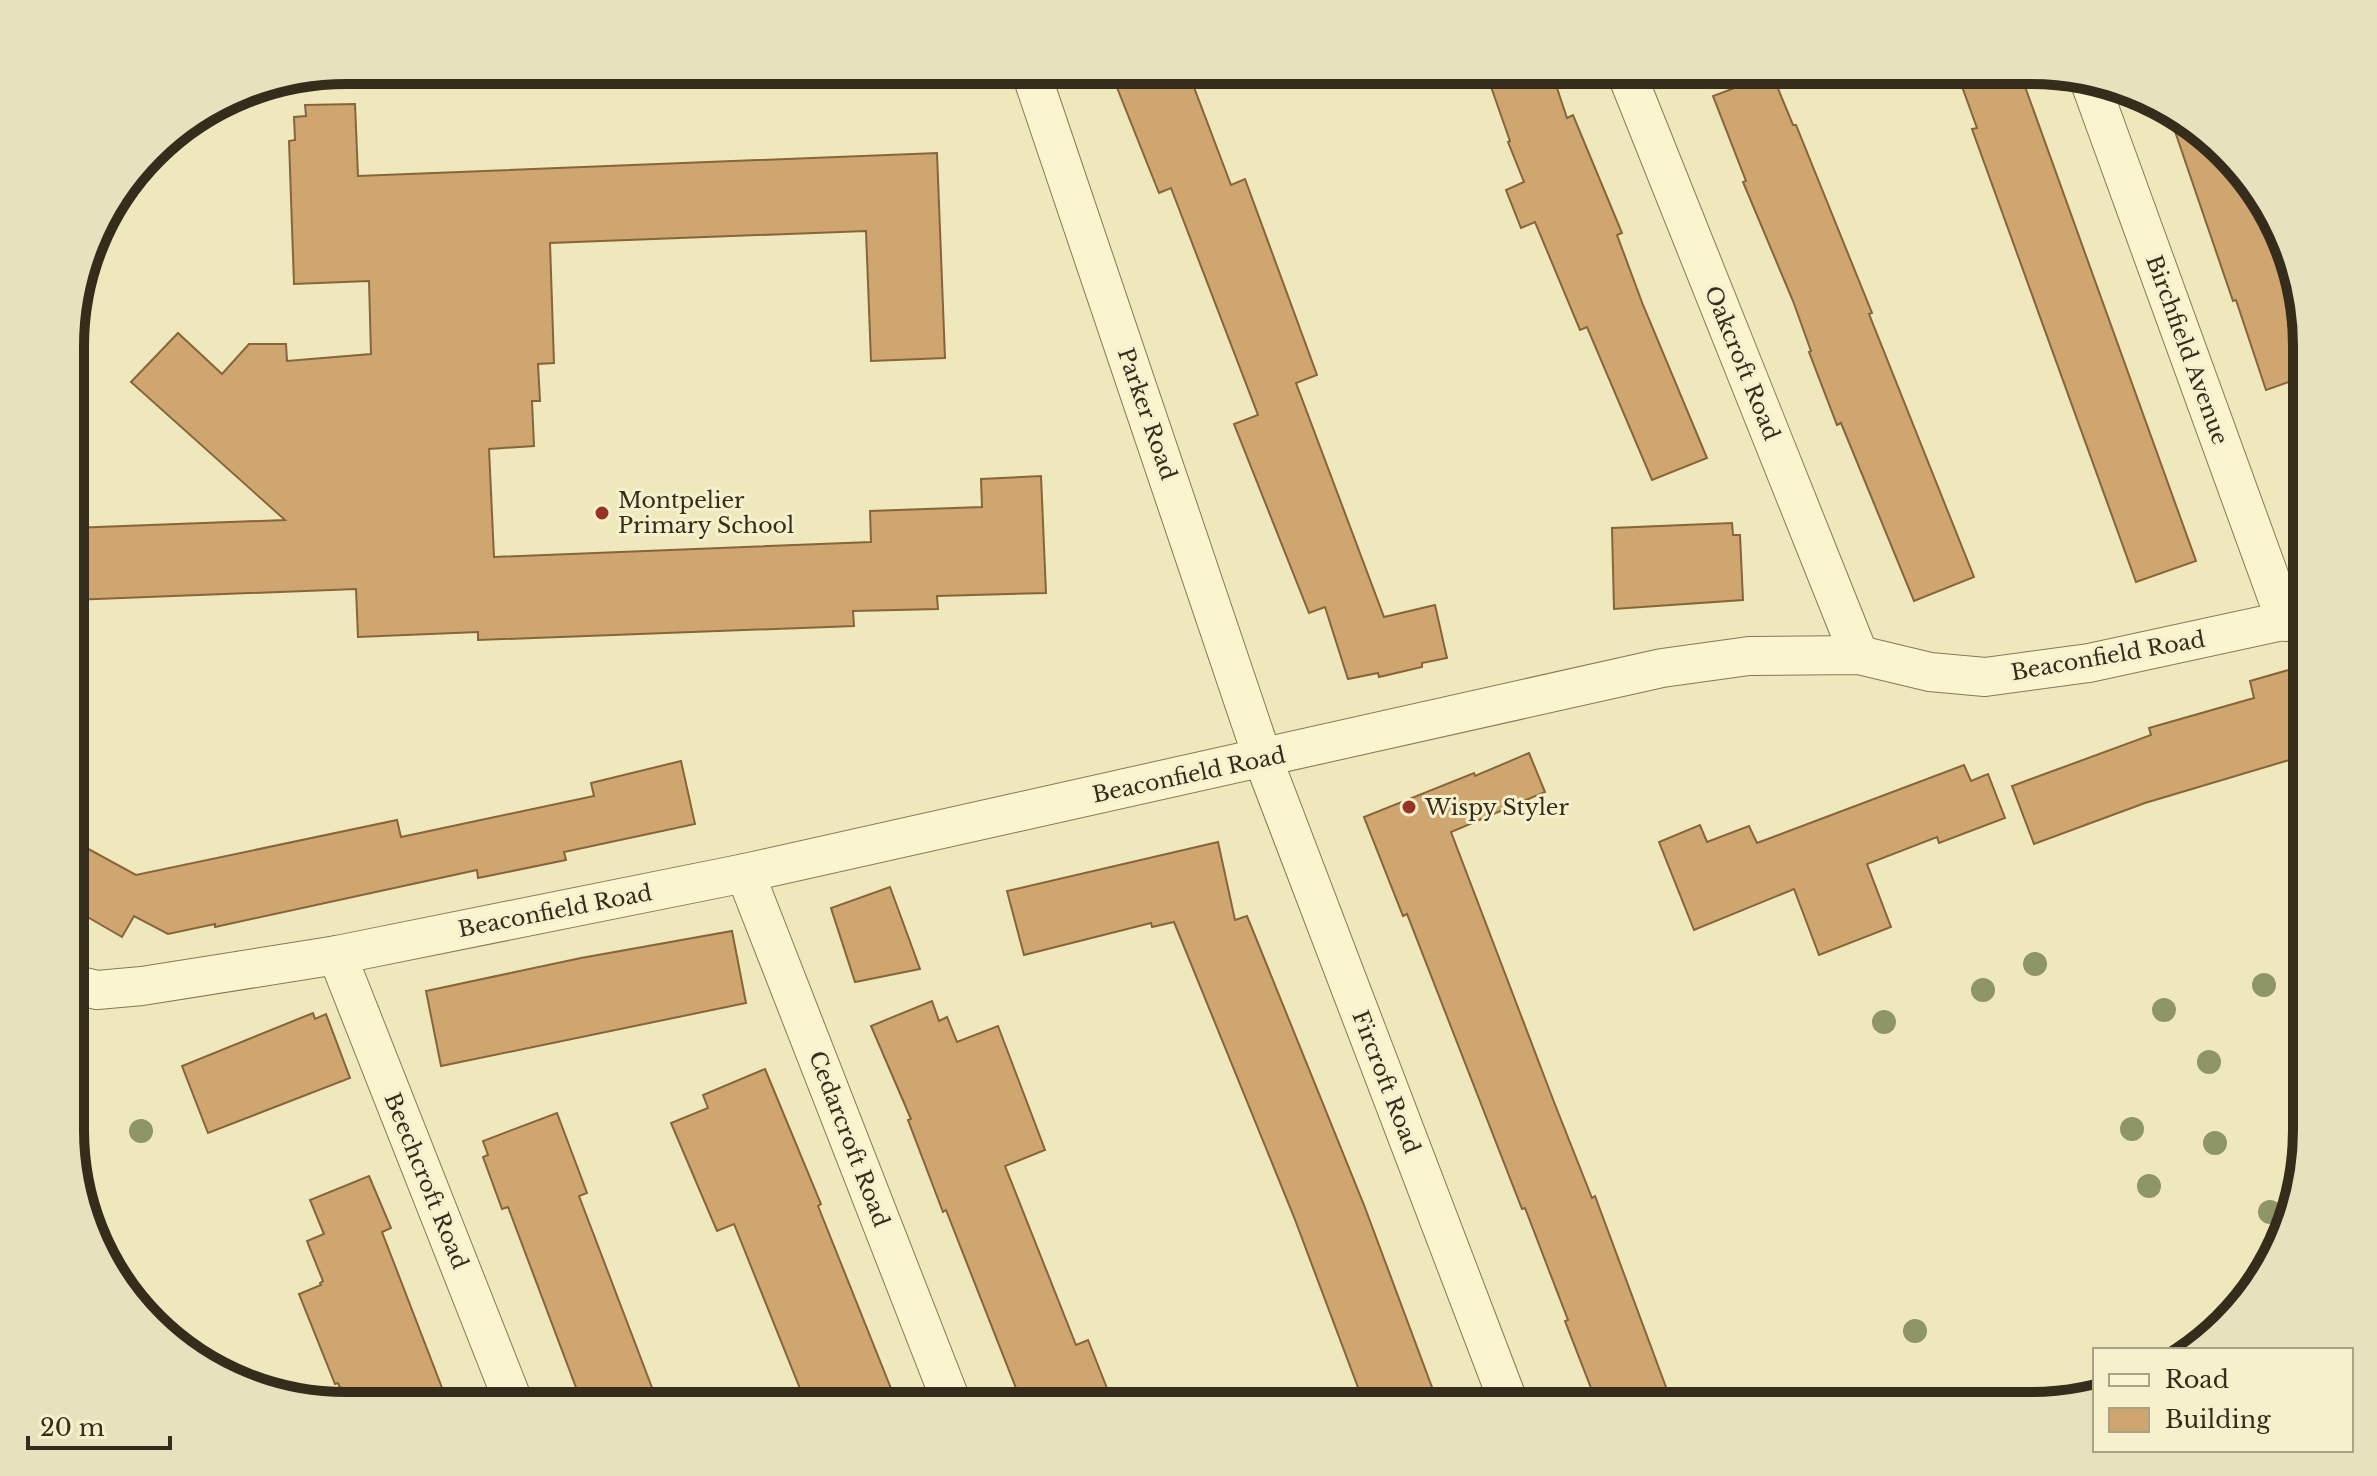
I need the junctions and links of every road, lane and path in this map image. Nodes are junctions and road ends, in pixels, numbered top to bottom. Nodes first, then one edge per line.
1 (1631, 84) edge
2 (1035, 85) edge
3 (2094, 92) edge
4 (2292, 609) edge
5 (2292, 620) edge
6 (1859, 655) junction
7 (1263, 759) junction
8 (745, 873) junction
9 (337, 955) junction
10 (84, 987) edge
11 (1504, 1391) edge
12 (509, 1392) edge
13 (947, 1392) edge

1 - 6 street, Oakcroft Road
2 - 7 street, Parker Road
3 - 4 street, Birchfield Avenue
5 - 6 street, Beaconfield Road
6 - 7 street, Beaconfield Road
7 - 8 street, Beaconfield Road
7 - 11 street, Fircroft Road
8 - 9 street, Beaconfield Road
8 - 13 street, Cedarcroft Road
9 - 10 street, Beaconfield Road
9 - 12 street, Beechcroft Road

